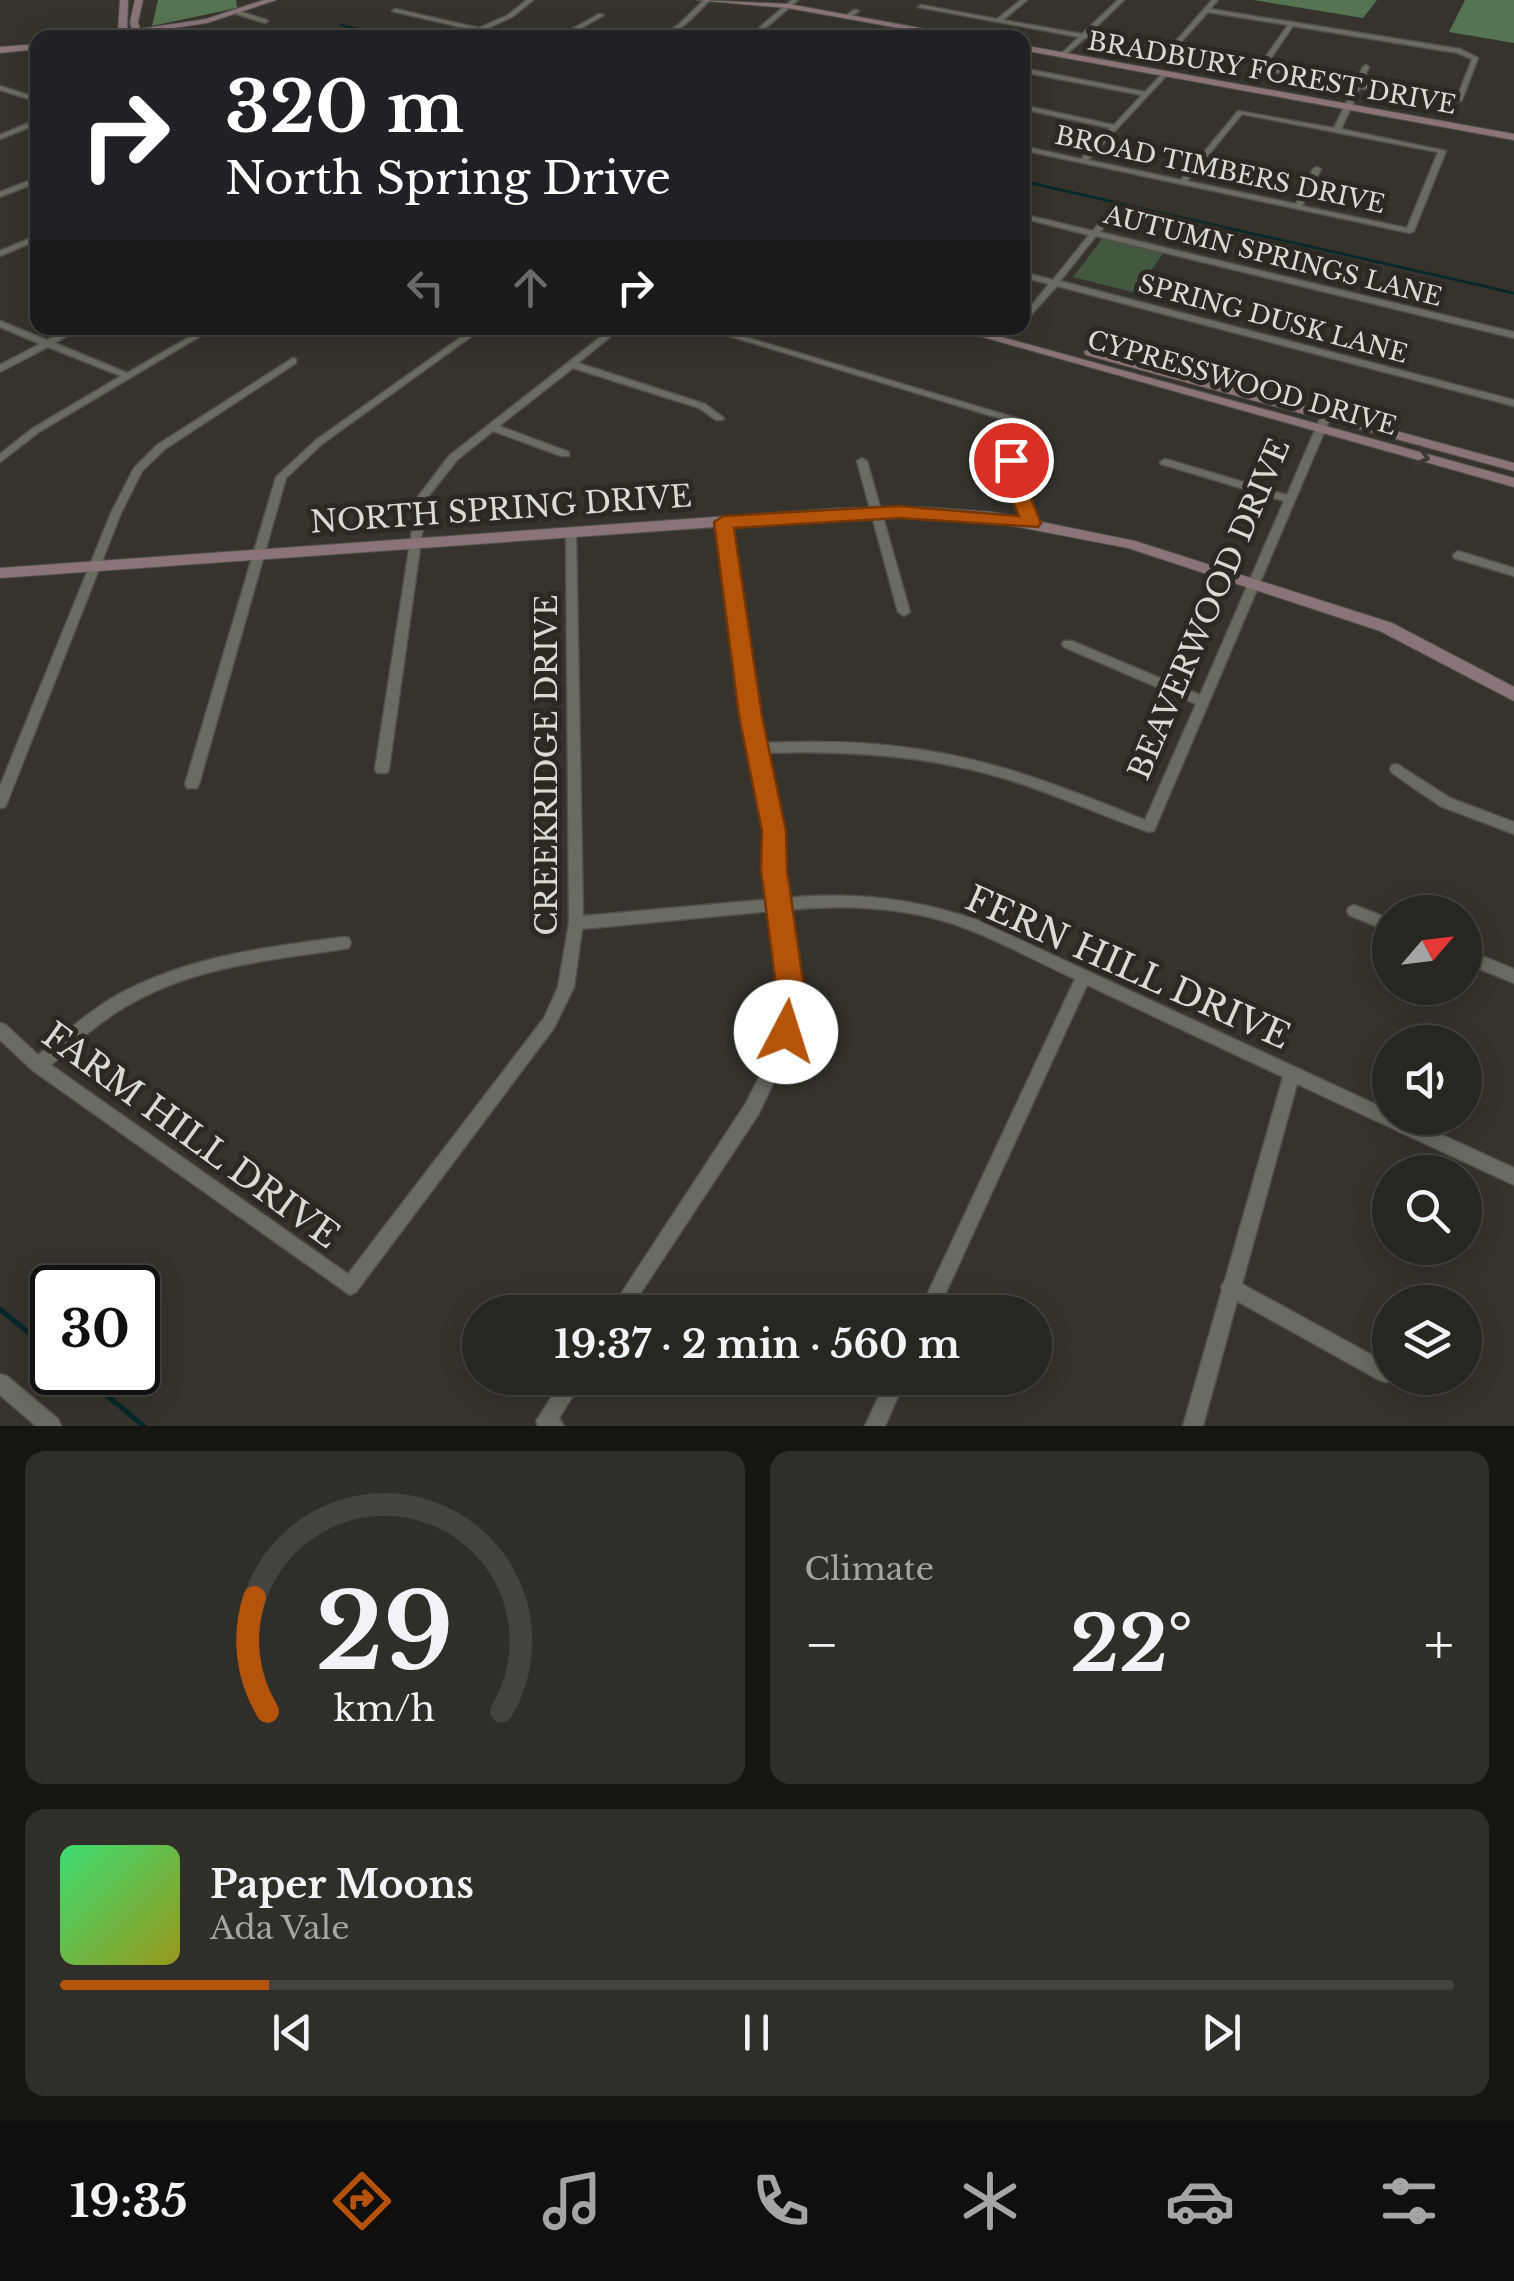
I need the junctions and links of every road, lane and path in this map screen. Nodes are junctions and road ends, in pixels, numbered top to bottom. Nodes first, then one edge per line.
1 (124, 0) edge
2 (139, 0) edge
3 (272, 0) edge
4 (530, 0) edge
5 (705, 0) edge
6 (930, 0) edge
7 (1024, 0) edge
8 (1122, 0) edge
9 (1216, 0) edge
10 (791, 3) edge
11 (1207, 10) junction
12 (395, 11) dead end
13 (238, 13) junction
14 (601, 15) dead end
15 (998, 20) junction
16 (265, 21) dead end
17 (1292, 24) junction
18 (122, 30) edge
19 (137, 30) edge
20 (160, 30) edge
21 (480, 30) joint
22 (574, 30) edge
23 (674, 30) edge
24 (759, 30) edge
25 (933, 30) edge
26 (1084, 36) junction
27 (30, 45) edge
28 (0, 47) edge
29 (1030, 49) edge
30 (1064, 55) junction
31 (1366, 67) dead end
32 (1030, 72) edge
33 (1164, 74) junction
34 (1357, 86) junction
35 (0, 88) edge
36 (14, 92) junction
37 (1144, 93) junction
38 (30, 97) edge
39 (0, 98) edge
40 (1347, 108) junction
41 (1030, 109) edge
42 (30, 125) edge
43 (1115, 126) junction
44 (1336, 130) junction
45 (0, 137) edge
46 (1514, 137) edge
47 (1030, 150) edge
48 (1083, 161) junction
49 (1317, 169) dead end
50 (30, 182) edge
51 (1182, 182) junction
52 (0, 195) edge
53 (1298, 208) junction
54 (1112, 212) dead end
55 (1030, 218) edge
56 (1094, 232) junction
57 (30, 240) edge
58 (0, 254) edge
59 (1030, 276) edge
60 (1057, 283) junction
61 (1030, 315) edge
62 (0, 324) edge
63 (1514, 334) edge
64 (62, 335) edge
65 (198, 335) edge
66 (467, 335) edge
67 (608, 335) edge
68 (730, 335) edge
69 (1030, 335) edge
70 (47, 343) junction
71 (293, 361) dead end
72 (571, 364) junction
73 (0, 368) edge
74 (128, 376) junction
75 (1514, 403) edge
76 (719, 418) dead end
77 (1323, 422) junction
78 (492, 427) junction
79 (565, 454) dead end
80 (0, 458) edge
81 (862, 461) dead end
82 (1165, 462) dead end
83 (1514, 467) edge
84 (1514, 483) edge
85 (1291, 500) junction
86 (876, 512) junction
87 (723, 522) junction
88 (1031, 523) junction
89 (571, 533) junction
90 (414, 544) junction
91 (256, 552) junction
92 (1458, 555) dead end
93 (96, 568) junction
94 (1514, 572) edge
95 (0, 574) edge
96 (1255, 584) junction
97 (904, 612) dead end
98 (1068, 644) dead end
99 (1514, 695) edge
100 (1202, 702) junction
101 (757, 748) junction
102 (382, 769) dead end
103 (1397, 769) dead end
104 (192, 784) dead end
105 (0, 804) edge
106 (1514, 828) edge
107 (780, 904) junction
108 (1354, 911) dead end
109 (1372, 918) edge
110 (576, 923) junction
111 (344, 943) dead end
112 (1482, 963) edge
113 (1084, 976) junction
114 (1514, 976) edge
115 (0, 1030) edge
116 (38, 1066) junction
117 (1292, 1074) junction
118 (1514, 1177) edge
119 (350, 1286) joint
120 (1230, 1287) junction
121 (629, 1295) edge
122 (936, 1295) edge
123 (1372, 1364) edge
124 (0, 1383) edge
125 (566, 1395) edge
126 (889, 1395) edge
127 (550, 1424) edge
128 (51, 1426) edge
129 (875, 1426) edge
130 (1193, 1426) edge

1 - 18 street
2 - 19 street
3 - 13 street
4 - 21 street
5 - 10 street
5 - 23 street
6 - 15 street
7 - 15 street
8 - 26 street
9 - 11 street
10 - 24 street
10 - 25 street
11 - 17 street
11 - 26 street
12 - 21 street
13 - 16 street
13 - 20 street
14 - 22 street
15 - 26 street
17 - 34 street
17 - 34 street
26 - 30 street
27 - 28 street
29 - 30 street, BRADBURY FOREST DRIVE
30 - 33 street, BRADBURY FOREST DRIVE
31 - 34 street
32 - 37 street
33 - 37 street
33 - 40 street, BRADBURY FOREST DRIVE
34 - 40 street
35 - 36 street
36 - 38 street
36 - 39 street
37 - 43 street
40 - 44 street
40 - 46 street, BRADBURY FOREST DRIVE
41 - 43 street
42 - 45 street
43 - 48 street
44 - 51 street
44 - 53 street, BROAD TIMBERS DRIVE
47 - 48 street, BROAD TIMBERS DRIVE
48 - 51 street, BROAD TIMBERS DRIVE
49 - 53 street
50 - 52 street
51 - 53 street, BROAD TIMBERS DRIVE
54 - 56 street
55 - 56 street, AUTUMN SPRINGS LANE
56 - 60 street
56 - 63 street, AUTUMN SPRINGS LANE
57 - 58 street
59 - 60 street, SPRING DUSK LANE
60 - 61 street
60 - 75 street, SPRING DUSK LANE
62 - 70 street
64 - 70 street
65 - 74 street
66 - 91 street
67 - 72 street
68 - 88 street
69 - 77 street, CYPRESSWOOD DRIVE
70 - 73 street
70 - 74 street
71 - 93 street
72 - 76 street
72 - 78 street
74 - 80 street
77 - 83 street, CYPRESSWOOD DRIVE
77 -> 84 street, CYPRESSWOOD DRIVE
77 - 85 street, BEAVERWOOD DRIVE
78 - 79 street
78 - 90 street
81 - 86 street
82 - 85 street
85 - 96 street, BEAVERWOOD DRIVE
86 - 87 street, NORTH SPRING DRIVE
86 - 88 street, NORTH SPRING DRIVE
86 - 97 street
87 - 89 street, NORTH SPRING DRIVE
87 - 101 street
88 - 96 street, NORTH SPRING DRIVE
89 - 90 street, NORTH SPRING DRIVE
89 - 110 street, CREEKRIDGE DRIVE
90 - 91 street, NORTH SPRING DRIVE
90 - 102 street
91 - 93 street, NORTH SPRING DRIVE
91 - 104 street
92 - 94 street
93 - 95 street, NORTH SPRING DRIVE
93 - 105 street
96 - 99 street, NORTH SPRING DRIVE
96 - 100 street, BEAVERWOOD DRIVE
98 - 100 street
100 - 101 street, BEAVERWOOD DRIVE
101 - 107 street
103 - 106 street
107 - 110 street, FERN HILL DRIVE
107 - 113 street, FERN HILL DRIVE
107 - 121 street
108 - 109 street
110 - 119 street, CREEKRIDGE DRIVE
111 - 116 street
112 - 114 street
113 - 117 street, FERN HILL DRIVE
113 - 122 street
115 - 116 street, FARM HILL DRIVE
116 - 119 street, FARM HILL DRIVE
117 - 118 street, FERN HILL DRIVE
117 - 120 street
120 - 123 street
120 - 130 street
124 - 128 street
125 - 127 street
126 - 129 street

